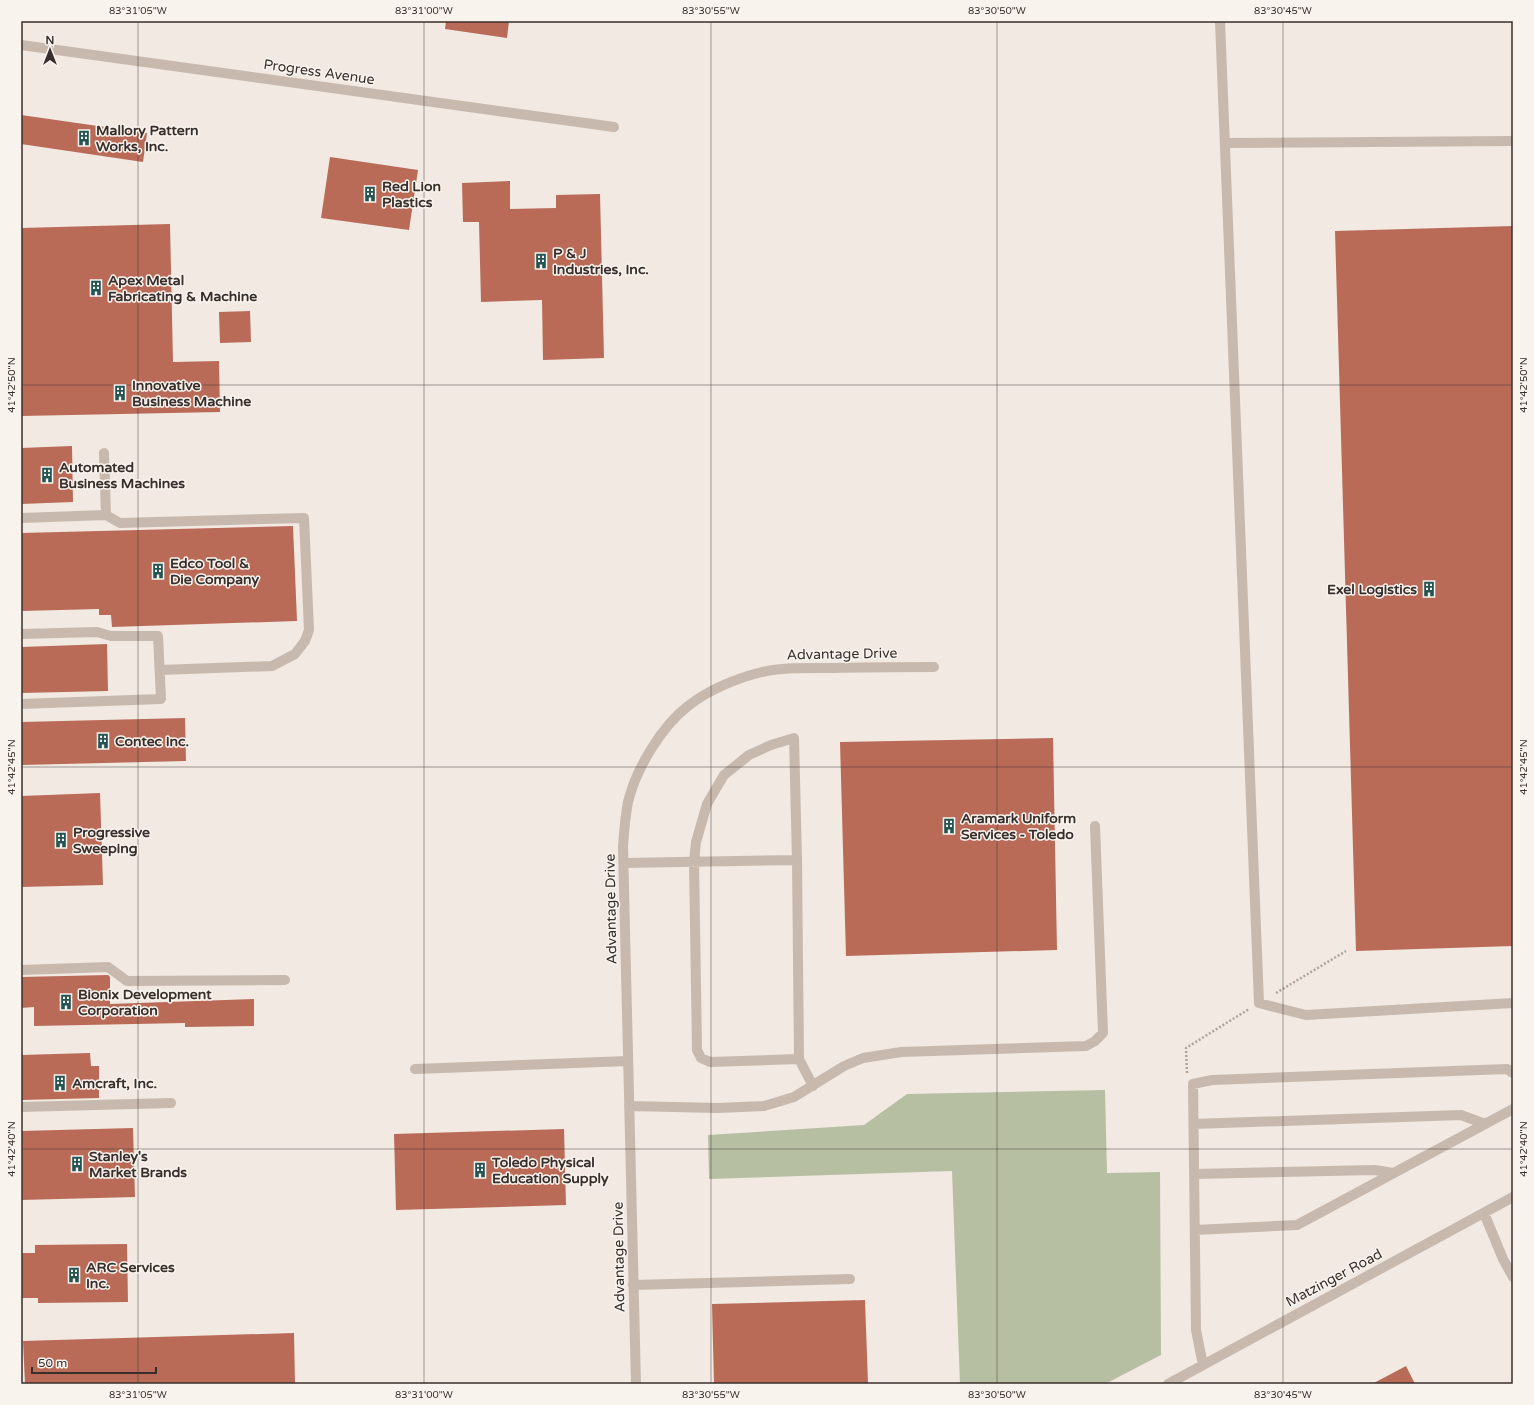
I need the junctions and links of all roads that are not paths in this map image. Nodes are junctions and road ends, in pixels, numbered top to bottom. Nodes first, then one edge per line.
1 (1220, 21) edge
2 (21, 45) edge
3 (614, 127) dead end
4 (1513, 141) edge
5 (1225, 144) junction
6 (104, 453) dead end
7 (106, 516) junction
8 (21, 518) edge
9 (21, 634) edge
10 (934, 667) dead end
11 (160, 670) junction
12 (21, 704) edge
13 (1095, 826) dead end
14 (797, 860) junction
15 (694, 862) junction
16 (624, 863) junction
17 (21, 970) edge
18 (285, 980) dead end
19 (1513, 1003) edge
20 (798, 1059) junction
21 (628, 1061) junction
22 (415, 1069) dead end
23 (1513, 1073) edge
24 (813, 1086) junction
25 (171, 1103) dead end
26 (629, 1106) junction
27 (21, 1108) edge
28 (1513, 1109) edge
29 (1194, 1124) junction
30 (1485, 1124) junction
31 (1393, 1173) junction
32 (1194, 1174) junction
33 (1513, 1197) edge
34 (1484, 1213) junction
35 (1195, 1230) junction
36 (1513, 1277) edge
37 (850, 1279) dead end
38 (633, 1285) junction
39 (1203, 1365) junction
40 (636, 1384) edge
41 (1168, 1384) edge

1 - 5 street
2 - 3 street, Progress Avenue
4 - 5 street
5 - 19 street
6 - 7 street
7 - 8 street
7 - 11 street
9 - 11 street
10 - 16 street, Advantage Drive
11 - 12 street
13 - 24 street
14 - 15 street
14 - 15 street
14 - 20 street
15 - 16 street
15 - 20 street
16 - 21 street, Advantage Drive
17 - 18 street
20 - 24 street
21 - 22 street
21 - 26 street, Advantage Drive
23 - 29 street
24 - 26 street
25 - 27 street
26 - 38 street, Advantage Drive
28 - 30 street
29 - 30 street
29 - 32 street
30 - 31 street
31 - 32 street
31 - 35 street
32 - 35 street
33 - 34 street, Matzinger Road
34 - 36 street
34 - 39 street, Matzinger Road
35 - 39 street
37 - 38 street
38 - 40 street, Advantage Drive
39 - 41 street, Matzinger Road

